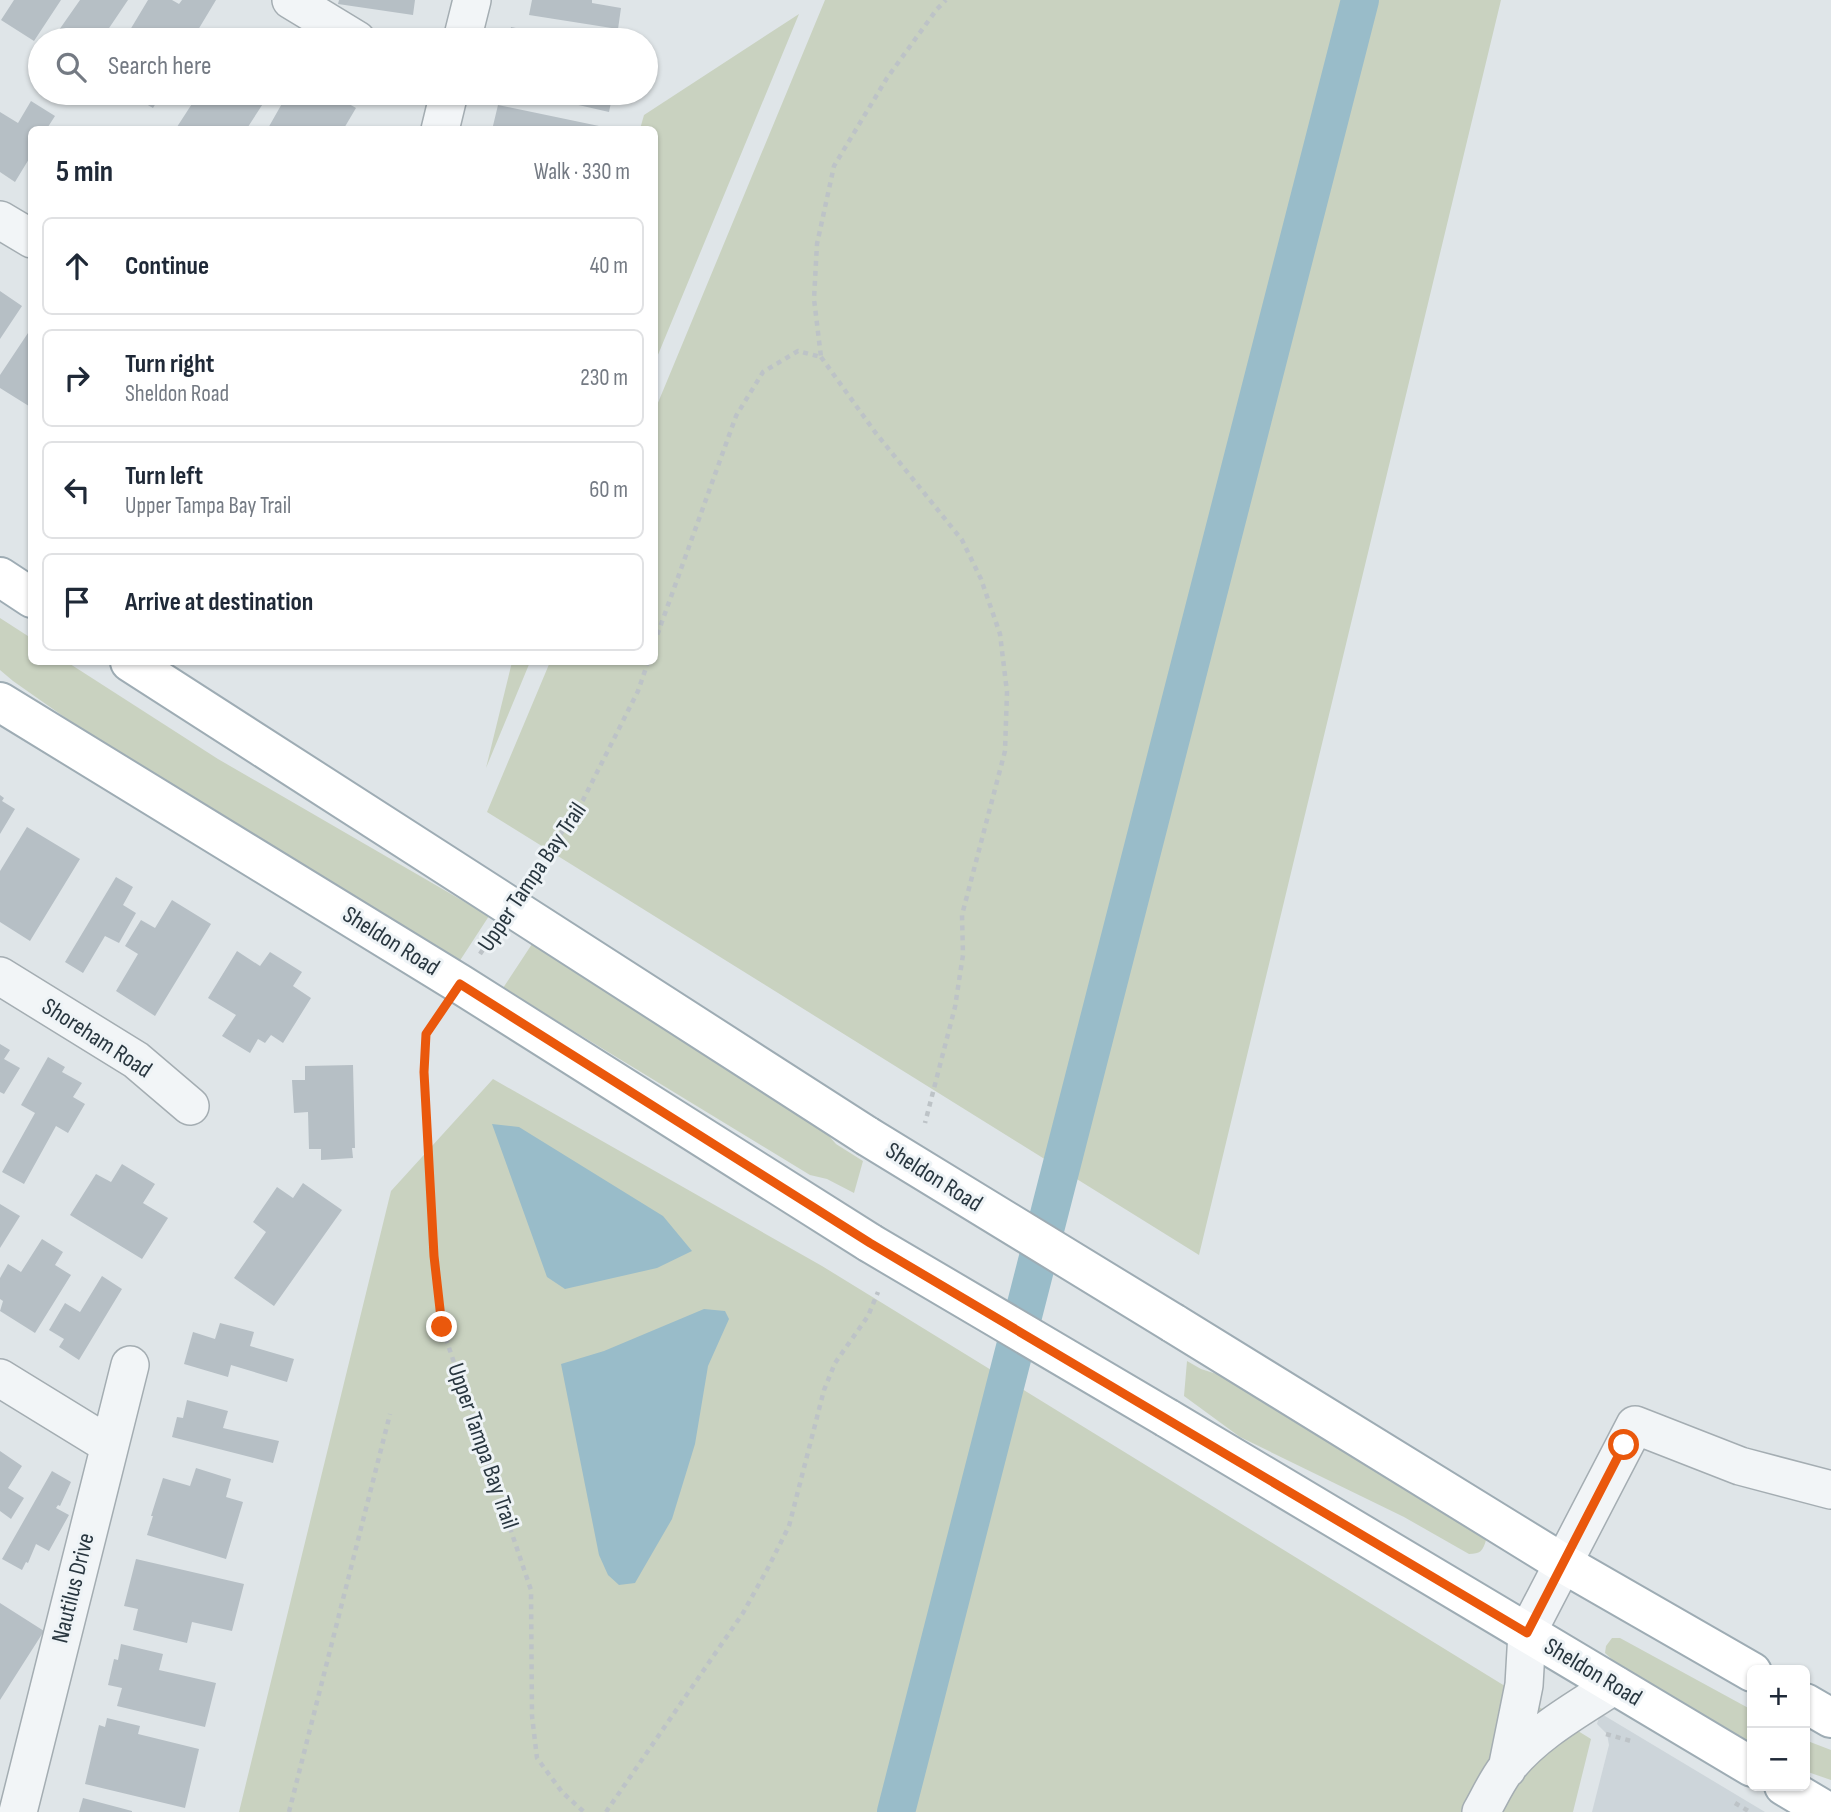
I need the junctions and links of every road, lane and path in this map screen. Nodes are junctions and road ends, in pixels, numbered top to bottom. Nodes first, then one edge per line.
1 (291, 0) edge
2 (472, 0) edge
3 (946, 0) edge
4 (336, 28) edge
5 (465, 28) edge
6 (0, 220) edge
7 (28, 237) edge
8 (821, 357) junction
9 (0, 577) edge
10 (28, 595) edge
11 (658, 633) edge
12 (135, 665) edge
13 (647, 665) edge
14 (0, 702) edge
15 (512, 907) junction
16 (0, 976) edge
17 (460, 984) junction
18 (190, 1106) dead end
19 (925, 1123) dead end
20 (880, 1288) dead end
21 (130, 1364) dead end
22 (0, 1378) edge
23 (390, 1414) dead end
24 (109, 1445) junction
25 (1831, 1490) edge
26 (1564, 1564) junction
27 (1527, 1633) junction
28 (1747, 1669) edge
29 (1615, 1685) junction
30 (1810, 1706) edge
31 (1831, 1718) edge
32 (1747, 1764) edge
33 (1507, 1769) junction
34 (1792, 1791) edge
35 (13, 1796) edge
36 (289, 1812) edge
37 (584, 1812) edge
38 (606, 1812) edge
39 (1481, 1812) edge
40 (1828, 1812) edge

1 - 4 street
2 - 5 street
3 - 8 path
6 - 7 street
8 - 11 path
8 - 19 path
9 - 10 main road
12 - 15 main road, Sheldon Road
13 - 15 path, Upper Tampa Bay Trail
14 - 17 main road, Sheldon Road
15 - 17 path, Upper Tampa Bay Trail
15 - 26 main road, Sheldon Road, bridge
16 - 18 street, Shoreham Road
17 - 27 main road, Sheldon Road, bridge
17 - 37 path, Upper Tampa Bay Trail
20 - 38 path
21 - 24 street, Nautilus Drive
22 - 24 street
23 - 36 path
24 - 35 street, Nautilus Drive
25 - 26 street
26 - 27 street
26 - 28 main road, Sheldon Road
27 - 29 main road, Sheldon Road
27 - 33 street
29 - 32 main road, Sheldon Road
29 - 33 street
30 - 31 main road
33 - 39 street
34 - 40 main road

